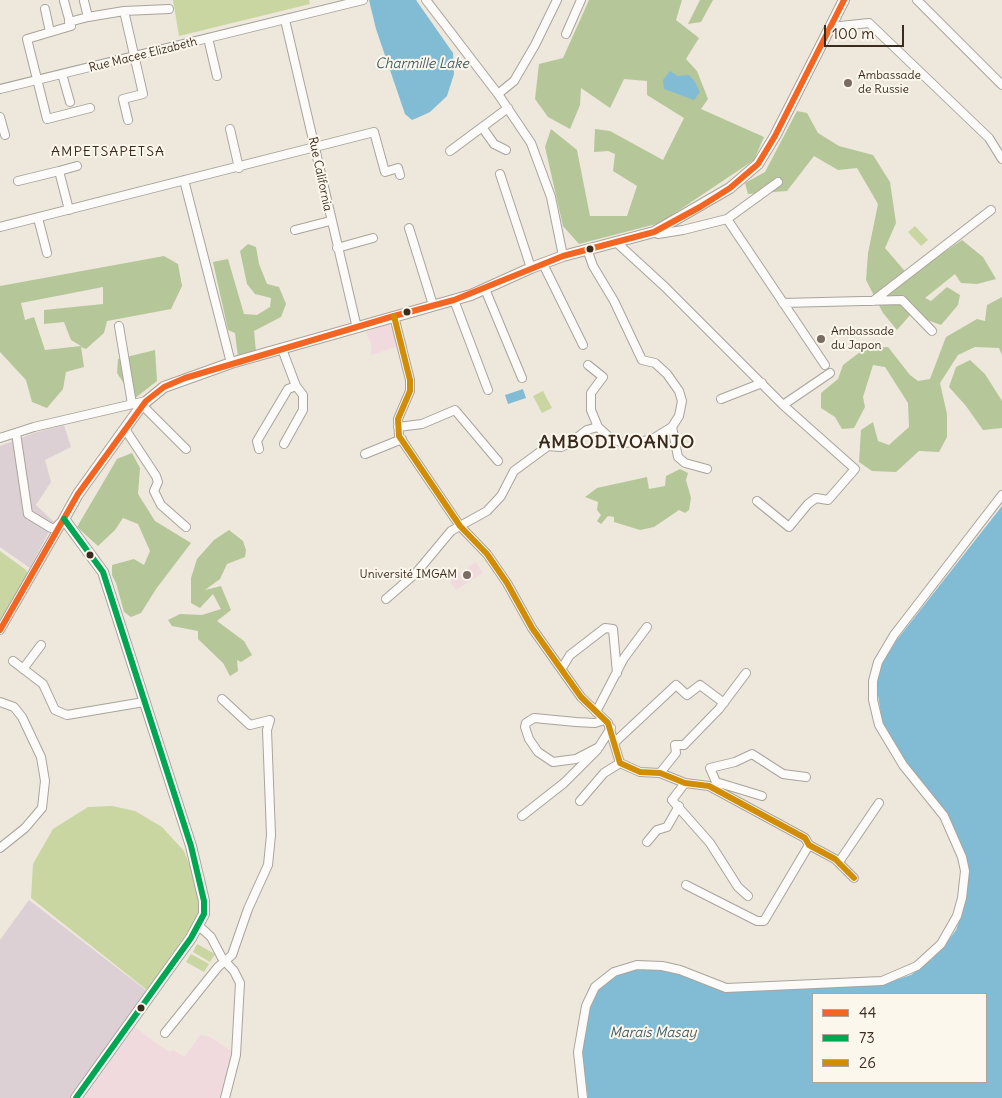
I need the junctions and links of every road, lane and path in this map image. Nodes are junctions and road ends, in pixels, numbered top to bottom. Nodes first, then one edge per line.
1 (84, 0) edge
2 (363, 0) edge
3 (426, 0) edge
4 (557, 0) edge
5 (581, 0) edge
6 (844, 0) edge
7 (917, 0) edge
8 (64, 1) edge
9 (44, 9) dead end
10 (170, 9) dead end
11 (124, 11) junction
12 (88, 17) junction
13 (285, 20) junction
14 (70, 22) junction
15 (831, 27) junction
16 (50, 32) junction
17 (566, 34) dead end
18 (208, 38) junction
19 (136, 56) junction
20 (62, 74) junction
21 (216, 76) dead end
22 (38, 80) junction
23 (1002, 85) edge
24 (0, 90) edge
25 (498, 94) junction
26 (70, 102) dead end
27 (90, 108) dead end
28 (508, 108) junction
29 (0, 117) edge
30 (128, 120) dead end
31 (482, 127) junction
32 (230, 130) dead end
33 (5, 135) dead end
34 (315, 147) junction
35 (506, 150) dead end
36 (450, 151) dead end
37 (1002, 159) edge
38 (77, 166) dead end
39 (239, 168) junction
40 (59, 170) junction
41 (500, 174) dead end
42 (400, 175) dead end
43 (184, 180) junction
44 (18, 181) dead end
45 (778, 182) dead end
46 (69, 210) junction
47 (991, 210) dead end
48 (38, 218) junction
49 (727, 219) junction
50 (330, 221) junction
51 (0, 227) edge
52 (408, 228) dead end
53 (295, 230) dead end
54 (654, 232) junction
55 (373, 238) dead end
56 (616, 242) junction
57 (337, 248) junction
58 (587, 249) junction
59 (47, 253) dead end
60 (563, 256) junction
61 (543, 264) junction
62 (530, 268) junction
63 (485, 289) junction
64 (454, 300) junction
65 (873, 301) junction
66 (784, 303) junction
67 (433, 305) junction
68 (394, 316) junction
69 (635, 323) dead end
70 (119, 326) dead end
71 (626, 326) junction
72 (357, 328) junction
73 (932, 330) dead end
74 (583, 345) dead end
75 (282, 349) junction
76 (231, 363) junction
77 (588, 365) dead end
78 (825, 365) dead end
79 (830, 373) dead end
80 (522, 378) dead end
81 (762, 384) junction
82 (296, 386) junction
83 (488, 390) dead end
84 (721, 399) dead end
85 (140, 403) junction
86 (783, 405) junction
87 (398, 427) junction
88 (598, 427) junction
89 (672, 427) junction
90 (125, 429) junction
91 (16, 433) junction
92 (0, 438) edge
93 (402, 440) junction
94 (284, 444) dead end
95 (186, 449) dead end
96 (259, 449) dead end
97 (365, 454) dead end
98 (498, 461) dead end
99 (707, 468) dead end
100 (1002, 495) edge
101 (757, 501) dead end
102 (64, 519) junction
103 (186, 526) dead end
104 (460, 526) junction
105 (386, 598) dead end
106 (647, 627) dead end
107 (0, 630) edge
108 (41, 645) dead end
109 (13, 661) dead end
110 (562, 668) junction
111 (23, 669) junction
112 (616, 673) junction
113 (746, 673) dead end
114 (222, 699) dead end
115 (0, 702) edge
116 (144, 702) junction
117 (724, 703) junction
118 (596, 712) junction
119 (604, 720) junction
120 (611, 728) junction
121 (614, 742) junction
122 (600, 747) junction
123 (620, 763) junction
124 (660, 773) junction
125 (806, 777) dead end
126 (684, 783) junction
127 (713, 784) junction
128 (762, 796) dead end
129 (580, 801) dead end
130 (879, 803) dead end
131 (679, 806) junction
132 (522, 816) dead end
133 (647, 842) dead end
134 (810, 845) junction
135 (0, 848) edge
136 (839, 862) junction
137 (854, 878) dead end
138 (686, 885) dead end
139 (748, 896) dead end
140 (198, 926) junction
141 (226, 962) junction
142 (165, 1033) dead end
143 (76, 1098) edge
144 (225, 1098) edge
145 (583, 1098) edge

1 - 12 street
2 - 13 street, Rue Macee Elizabeth
3 - 25 street
4 - 25 street
5 - 17 street
6 - 15 main road
7 - 23 street
8 - 14 street
9 - 16 street
10 - 11 street
11 - 12 street
11 - 19 street
12 - 14 street
13 - 18 street, Rue Macee Elizabeth
13 - 34 street, Rue California
14 - 16 street
15 - 37 street
15 - 54 main road
16 - 22 street
18 - 19 street, Rue Macee Elizabeth
18 - 21 street
19 - 20 street, Rue Macee Elizabeth
19 - 30 street
20 - 22 street, Rue Macee Elizabeth
20 - 26 street
22 - 24 street, Rue Macee Elizabeth
22 - 27 street
25 - 28 street
28 - 31 street
28 - 60 street
29 - 33 street
31 - 35 street
31 - 36 street
32 - 39 street
34 - 39 street
34 - 42 street
34 - 50 street, Rue California
38 - 40 street
39 - 43 street
40 - 44 street
40 - 46 street
41 - 62 street
43 - 46 street
43 - 76 street
45 - 49 street
46 - 48 street
47 - 65 street
48 - 51 street
48 - 59 street
49 - 54 street
49 - 66 street
50 - 53 street
50 - 57 street, Rue California
52 - 67 street
54 - 56 main road
55 - 57 street
56 - 58 main road
56 - 81 street
57 - 72 street, Rue California
58 - 60 main road
58 - 71 street
60 - 61 main road
61 - 62 main road
61 - 74 street
62 - 63 main road
63 - 64 main road
63 - 80 street
64 - 67 main road
64 - 83 street
65 - 66 street
65 - 73 street
66 - 78 street
67 - 68 main road
68 - 72 main road
68 - 87 street
69 - 71 street
70 - 85 street
71 - 89 street
72 - 75 main road
75 - 76 main road
75 - 82 street
76 - 85 main road
77 - 88 street
79 - 86 street
81 - 84 street
81 - 86 street
82 - 94 street
82 - 96 street
85 - 90 main road
85 - 91 street
85 - 95 street
86 - 101 street
87 - 93 street
87 - 98 street
88 - 89 street
88 - 104 street
89 - 99 street
90 - 102 main road
90 - 103 street
91 - 92 street
91 - 102 street
93 - 97 street
93 - 104 street
100 - 145 street
102 - 107 street
102 - 116 main road
104 - 105 street
104 - 110 street
106 - 112 street
108 - 111 street
109 - 111 street
110 - 112 street
110 - 118 street
111 - 116 street
112 - 118 street
113 - 117 street
114 - 141 street
115 - 135 street
116 - 140 main road
117 - 121 street
117 - 124 street
118 - 119 street
119 - 120 street
119 - 122 street
120 - 121 street
120 - 122 street
121 - 123 street
122 - 132 street
123 - 124 street
123 - 129 street
124 - 126 street
125 - 127 street
126 - 127 street
126 - 131 street
127 - 128 street
127 - 134 street
130 - 136 street
131 - 133 street
131 - 139 street
134 - 136 street
134 - 138 street
136 - 137 street
140 - 141 street
140 - 143 main road
141 - 142 street
141 - 144 street

